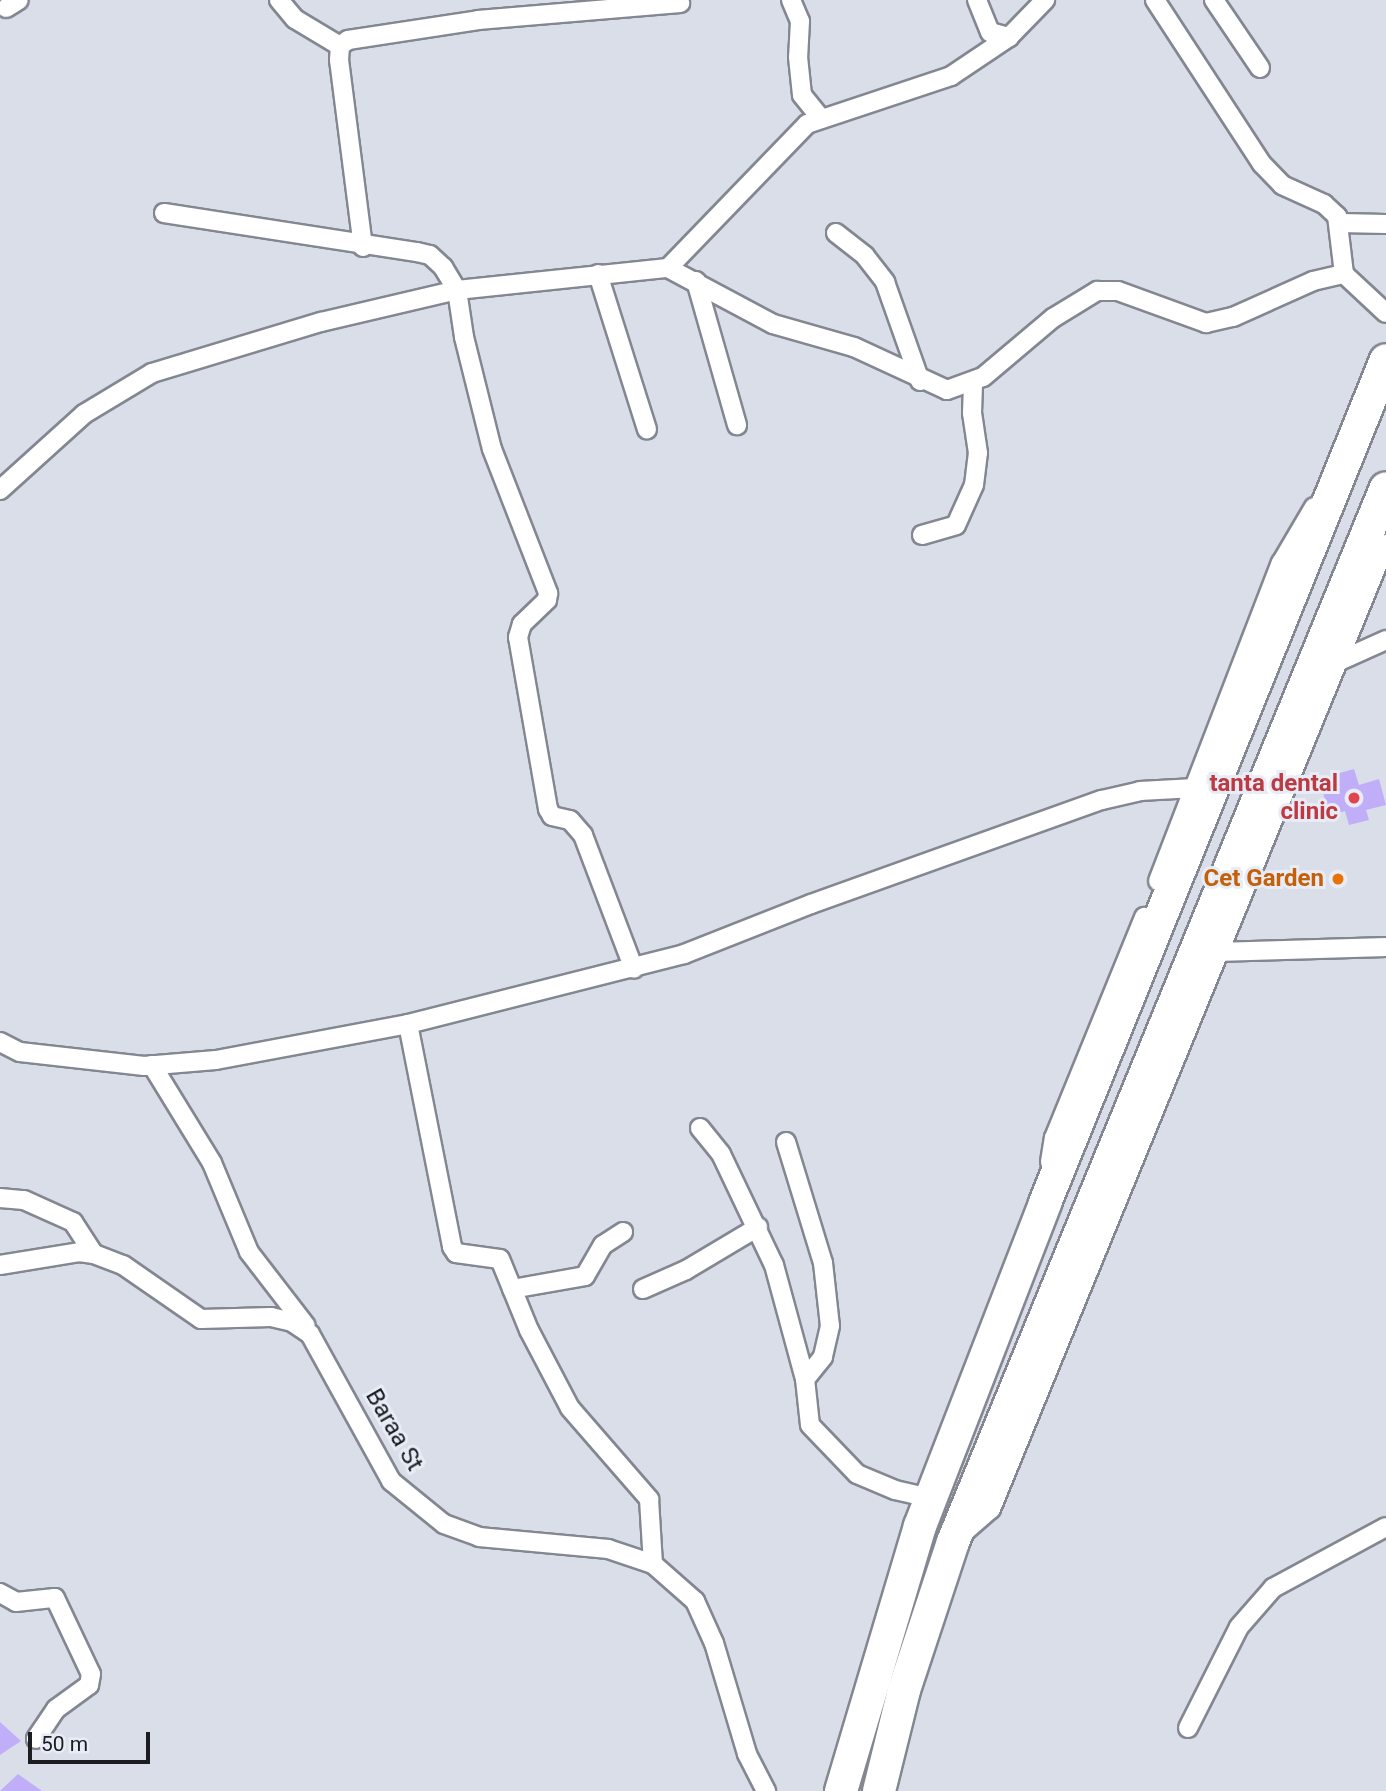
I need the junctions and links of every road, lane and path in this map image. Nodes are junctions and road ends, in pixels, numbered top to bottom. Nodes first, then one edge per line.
1 (279, 0) edge
2 (792, 0) edge
3 (977, 0) edge
4 (1045, 0) edge
5 (1155, 0) edge
6 (1214, 0) edge
7 (680, 4) dead end
8 (1009, 37) junction
9 (340, 46) junction
10 (1260, 68) dead end
11 (819, 116) junction
12 (164, 214) dead end
13 (1340, 223) junction
14 (1386, 225) edge
15 (836, 233) dead end
16 (363, 247) junction
17 (668, 268) junction
18 (598, 274) junction
19 (1344, 274) junction
20 (696, 281) junction
21 (457, 289) junction
22 (1386, 313) edge
23 (1386, 360) edge
24 (920, 381) junction
25 (973, 383) junction
26 (737, 425) dead end
27 (646, 429) dead end
28 (1339, 474) junction
29 (1386, 488) edge
30 (0, 490) edge
31 (922, 536) dead end
32 (1386, 544) edge
33 (1386, 640) edge
34 (1337, 662) junction
35 (1195, 788) junction
36 (1386, 947) edge
37 (1217, 952) junction
38 (634, 968) junction
39 (408, 1024) junction
40 (0, 1042) edge
41 (152, 1065) junction
42 (701, 1129) dead end
43 (786, 1142) dead end
44 (0, 1198) edge
45 (1045, 1203) junction
46 (1085, 1222) junction
47 (758, 1227) junction
48 (623, 1232) dead end
49 (94, 1254) junction
50 (0, 1265) edge
51 (512, 1289) junction
52 (643, 1289) dead end
53 (1001, 1317) junction
54 (310, 1334) junction
55 (1040, 1336) junction
56 (804, 1379) junction
57 (930, 1498) junction
58 (1386, 1527) edge
59 (953, 1542) junction
60 (653, 1564) junction
61 (0, 1592) edge
62 (1188, 1728) dead end
63 (36, 1740) dead end
64 (766, 1791) edge
65 (841, 1791) edge
66 (879, 1791) edge

1 - 9 street
2 - 11 street
3 - 8 street
4 - 8 street
5 - 13 street
6 - 10 street
7 - 9 street
8 - 11 street
9 - 16 street
11 - 17 street
12 - 16 street
13 - 14 street
13 - 19 street
15 - 24 street
16 - 21 street
17 - 18 street
17 - 20 street
18 - 21 street
18 - 27 street
19 - 22 street
19 - 25 street
20 - 24 street
20 - 26 street
21 - 30 street
21 - 38 street
23 - 28 highway
24 - 25 street
25 - 31 street
28 - 35 street
28 - 45 highway
29 - 46 highway
32 - 34 street
33 - 34 street
34 - 37 street
35 - 38 street
35 - 45 street
36 - 37 street
37 - 59 street
38 - 39 street
39 - 41 street
39 - 51 street
40 - 41 street
41 - 54 street, Baraa St
42 - 47 street
43 - 56 street
44 - 49 street
45 - 46 highway
45 - 53 highway
46 - 55 highway
47 - 52 street
47 - 56 street
48 - 51 street
49 - 50 street
49 - 54 street
51 - 60 street
53 - 55 highway
53 - 57 highway
54 - 60 street, Baraa St
55 - 59 highway
56 - 57 street
57 - 65 highway
58 - 62 street
59 - 66 highway
60 - 64 street, Baraa St
61 - 63 street

